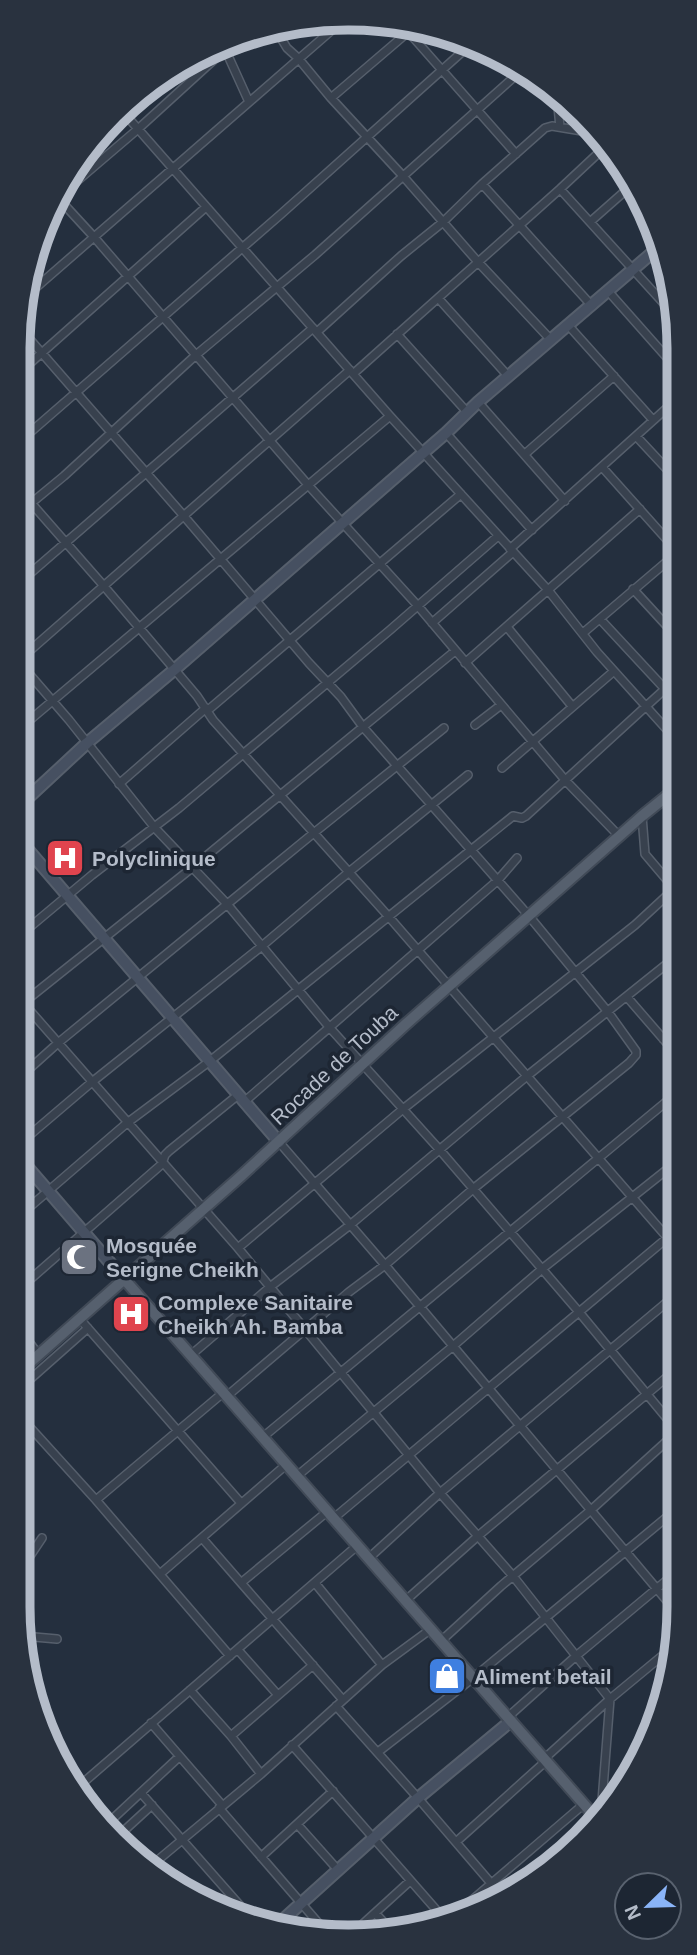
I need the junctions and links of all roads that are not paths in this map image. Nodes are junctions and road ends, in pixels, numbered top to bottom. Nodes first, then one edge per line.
1 (332, 30) edge
2 (403, 34) edge
3 (281, 37) edge
4 (416, 37) edge
5 (463, 51) edge
6 (229, 53) edge
7 (298, 58) junction
8 (213, 61) edge
9 (442, 70) junction
10 (515, 76) edge
11 (331, 98) junction
12 (249, 102) junction
13 (558, 108) edge
14 (477, 110) junction
15 (128, 118) edge
16 (560, 127) junction
17 (138, 129) junction
18 (581, 131) edge
19 (367, 136) junction
20 (599, 152) edge
21 (516, 154) junction
22 (173, 168) junction
23 (402, 175) junction
24 (77, 181) edge
25 (482, 184) junction
26 (560, 189) junction
27 (626, 190) edge
28 (64, 205) edge
29 (206, 207) junction
30 (443, 222) junction
31 (590, 222) junction
32 (520, 225) junction
33 (94, 237) junction
34 (243, 247) junction
35 (652, 253) edge
36 (478, 262) junction
37 (633, 270) junction
38 (127, 276) junction
39 (278, 287) junction
40 (36, 288) edge
41 (608, 291) junction
42 (438, 298) junction
43 (664, 304) edge
44 (592, 306) junction
45 (163, 317) junction
46 (568, 325) junction
47 (315, 330) junction
48 (397, 334) junction
49 (30, 339) edge
50 (551, 340) junction
51 (42, 352) junction
52 (196, 355) junction
53 (667, 358) edge
54 (30, 363) edge
55 (351, 372) junction
56 (508, 376) junction
57 (614, 376) junction
58 (75, 392) junction
59 (233, 397) junction
60 (478, 402) junction
61 (667, 408) edge
62 (467, 412) junction
63 (390, 416) junction
64 (653, 420) junction
65 (30, 432) edge
66 (110, 432) junction
67 (446, 433) junction
68 (636, 436) junction
69 (270, 439) junction
70 (423, 453) junction
71 (525, 454) junction
72 (603, 467) junction
73 (667, 468) edge
74 (145, 472) junction
75 (309, 486) junction
76 (461, 494) junction
77 (565, 501) junction
78 (30, 503) joint
79 (640, 509) junction
80 (183, 515) junction
81 (342, 522) junction
82 (532, 530) junction
83 (498, 536) junction
84 (66, 542) junction
85 (667, 542) edge
86 (511, 551) junction
87 (221, 559) junction
88 (667, 562) edge
89 (379, 563) junction
90 (30, 574) edge
91 (103, 584) junction
92 (634, 589) junction
93 (548, 590) junction
94 (255, 599) junction
95 (418, 606) junction
96 (600, 619) junction
97 (432, 623) junction
98 (667, 626) edge
99 (507, 627) junction
100 (139, 628) junction
101 (583, 633) junction
102 (290, 640) junction
103 (30, 650) edge
104 (455, 651) junction
105 (465, 663) junction
106 (174, 670) junction
107 (614, 671) junction
108 (30, 675) edge
109 (327, 683) junction
110 (665, 689) joint
111 (52, 700) junction
112 (501, 705) junction
113 (572, 706) junction
114 (647, 707) junction
115 (206, 709) junction
116 (30, 719) edge
117 (475, 725) dead end
118 (363, 727) junction
119 (444, 728) dead end
120 (667, 730) edge
121 (533, 741) junction
122 (87, 743) junction
123 (244, 752) junction
124 (396, 765) junction
125 (502, 768) dead end
126 (468, 775) dead end
127 (566, 781) junction
128 (119, 784) junction
129 (279, 794) junction
130 (30, 796) edge
131 (667, 796) edge
132 (664, 799) junction
133 (667, 802) edge
134 (432, 805) junction
135 (642, 816) junction
136 (155, 828) junction
137 (315, 832) junction
138 (619, 836) junction
139 (470, 849) junction
140 (30, 852) edge
141 (32, 854) joint
142 (517, 858) dead end
143 (193, 867) junction
144 (349, 872) junction
145 (667, 880) edge
146 (498, 881) junction
147 (68, 894) junction
148 (667, 898) edge
149 (227, 904) junction
150 (529, 916) junction
151 (390, 917) junction
152 (30, 927) edge
153 (104, 937) junction
154 (262, 946) junction
155 (418, 951) junction
156 (667, 964) edge
157 (575, 972) junction
158 (138, 978) junction
159 (449, 987) junction
160 (298, 989) junction
161 (30, 994) edge
162 (627, 997) junction
163 (608, 1012) junction
164 (30, 1014) edge
165 (173, 1018) junction
166 (330, 1028) junction
167 (667, 1036) edge
168 (494, 1037) junction
169 (663, 1039) junction
170 (58, 1043) junction
171 (667, 1044) edge
172 (210, 1061) junction
173 (362, 1063) junction
174 (30, 1068) edge
175 (527, 1076) junction
176 (92, 1082) junction
177 (241, 1099) junction
178 (667, 1101) edge
179 (404, 1109) junction
180 (562, 1118) junction
181 (127, 1123) junction
182 (30, 1135) edge
183 (279, 1142) junction
184 (439, 1149) junction
185 (598, 1159) junction
186 (162, 1164) junction
187 (667, 1169) edge
188 (30, 1170) edge
189 (314, 1184) junction
190 (473, 1189) junction
191 (47, 1190) junction
192 (632, 1196) junction
193 (30, 1206) edge
194 (203, 1209) junction
195 (350, 1225) junction
196 (83, 1232) junction
197 (510, 1232) junction
198 (667, 1238) joint
199 (238, 1248) junction
200 (385, 1265) junction
201 (542, 1269) junction
202 (30, 1279) edge
203 (124, 1279) junction
204 (270, 1287) junction
205 (667, 1302) edge
206 (419, 1307) junction
207 (579, 1312) junction
208 (79, 1318) junction
209 (88, 1328) junction
210 (304, 1330) junction
211 (30, 1345) edge
212 (452, 1347) junction
213 (610, 1349) junction
214 (38, 1354) junction
215 (191, 1355) junction
216 (30, 1362) edge
217 (340, 1373) junction
218 (667, 1377) edge
219 (30, 1379) edge
220 (487, 1388) junction
221 (225, 1394) junction
222 (647, 1394) junction
223 (373, 1413) junction
224 (667, 1417) edge
225 (519, 1426) junction
226 (30, 1427) edge
227 (177, 1431) junction
228 (263, 1437) junction
229 (667, 1442) edge
230 (409, 1454) junction
231 (287, 1464) junction
232 (557, 1470) junction
233 (297, 1476) junction
234 (440, 1493) junction
235 (96, 1500) junction
236 (242, 1503) junction
237 (590, 1510) junction
238 (331, 1514) junction
239 (667, 1517) edge
240 (478, 1536) junction
241 (42, 1538) dead end
242 (202, 1538) junction
243 (358, 1545) junction
244 (626, 1552) junction
245 (30, 1556) edge
246 (369, 1558) junction
247 (160, 1574) junction
248 (513, 1576) junction
249 (667, 1580) edge
250 (242, 1582) junction
251 (316, 1583) junction
252 (656, 1589) junction
253 (405, 1601) junction
254 (667, 1602) edge
255 (546, 1618) junction
256 (274, 1619) junction
257 (431, 1629) junction
258 (31, 1637) edge
259 (57, 1639) dead end
260 (441, 1641) junction
261 (238, 1650) junction
262 (664, 1654) edge
263 (230, 1656) junction
264 (576, 1656) junction
265 (313, 1664) junction
266 (382, 1665) junction
267 (473, 1678) junction
268 (190, 1690) junction
269 (277, 1694) junction
270 (610, 1699) junction
271 (342, 1700) junction
272 (336, 1706) junction
273 (509, 1719) junction
274 (150, 1723) junction
275 (231, 1736) junction
276 (292, 1745) junction
277 (378, 1752) junction
278 (179, 1758) junction
279 (545, 1760) junction
280 (261, 1774) junction
281 (82, 1783) edge
282 (333, 1791) junction
283 (141, 1793) junction
284 (418, 1798) junction
285 (602, 1800) edge
286 (584, 1804) junction
287 (152, 1805) junction
288 (220, 1807) junction
289 (591, 1813) edge
290 (112, 1820) edge
291 (297, 1824) junction
292 (122, 1830) edge
293 (374, 1837) junction
294 (183, 1839) junction
295 (456, 1842) junction
296 (261, 1857) junction
297 (157, 1861) edge
298 (338, 1870) junction
299 (410, 1881) junction
300 (491, 1883) junction
301 (496, 1889) edge
302 (470, 1901) edge
303 (300, 1903) junction
304 (241, 1906) edge
305 (440, 1911) edge
306 (375, 1913) junction
307 (284, 1918) edge
308 (385, 1923) edge
309 (319, 1924) edge
310 (361, 1925) edge

1 - 7 street
2 - 11 street
3 - 7 street
4 - 9 street
5 - 9 street
6 - 12 street
7 - 11 street
7 - 12 street
8 - 17 street
9 - 14 street
9 - 19 street
10 - 14 street
11 - 19 street
12 - 22 street
13 - 16 street
14 - 21 street
14 - 23 street
15 - 17 street
16 - 18 street
16 - 21 street
17 - 22 street
17 - 24 street
19 - 23 street
19 - 34 street
20 - 26 street
21 - 25 street
22 - 29 street
22 - 33 street
23 - 30 street
23 - 39 street
25 - 30 street
25 - 32 street
26 - 31 street
26 - 32 street
27 - 31 street
28 - 33 street
29 - 34 street
29 - 38 street
30 - 36 street
30 - 47 street
31 - 37 street
32 - 36 street
32 - 44 street
33 - 38 street
33 - 40 street
34 - 39 street
34 - 45 street
35 - 37 street
36 - 42 street
36 - 50 street
37 - 41 street
37 - 43 street
38 - 45 street
38 - 51 street
39 - 47 street
39 - 52 street
41 - 44 street
41 - 53 street
42 - 48 street
42 - 56 street
44 - 46 street
45 - 52 street
45 - 58 street
46 - 50 street
46 - 57 street
47 - 55 street
47 - 59 street
48 - 55 street
48 - 62 street
49 - 51 street
50 - 56 street
51 - 54 street
51 - 58 street
52 - 59 street
52 - 66 street
55 - 63 street
55 - 69 street
56 - 60 street
57 - 64 street
57 - 71 street
58 - 65 street
58 - 66 street
59 - 69 street
59 - 74 street
60 - 62 street
60 - 71 street
61 - 64 street
62 - 67 street
63 - 70 street
63 - 75 street
64 - 68 street
66 - 74 street
66 - 78 street
67 - 70 street
67 - 82 street
68 - 72 street
68 - 73 street
69 - 75 street
69 - 80 street
70 - 76 street
70 - 81 street
71 - 77 street
72 - 77 street
72 - 79 street
74 - 80 street
74 - 84 street
75 - 81 street
75 - 87 street
76 - 83 street
76 - 89 street
77 - 82 street
78 - 84 street
79 - 85 street
79 - 93 street
80 - 87 street
80 - 91 street
81 - 89 street
81 - 94 street
82 - 86 street
83 - 86 street
83 - 95 street
84 - 90 street
84 - 91 street
86 - 93 street
86 - 97 street
87 - 94 street
87 - 100 street
88 - 92 street
89 - 95 street
89 - 102 street
91 - 100 street
91 - 103 street
92 - 96 street
92 - 98 street
93 - 99 street
93 - 101 street
94 - 102 street
94 - 106 street
95 - 97 street
95 - 109 street
96 - 101 street
96 - 110 street
97 - 104 street
99 - 105 street
99 - 113 street
100 - 106 street
100 - 111 street
101 - 107 street
102 - 109 street
102 - 115 street
104 - 105 street
104 - 118 street
105 - 112 street
106 - 115 street
106 - 122 street
107 - 113 street
107 - 114 street
108 - 111 street
109 - 118 street
109 - 123 street
110 - 114 street
111 - 116 street
111 - 122 street
112 - 117 street
112 - 121 street
113 - 121 street
114 - 120 street
114 - 127 street
115 - 123 street
115 - 128 street
118 - 124 street
118 - 129 street
119 - 124 street
121 - 125 street
121 - 127 street
122 - 128 street
122 - 130 street
123 - 129 street
123 - 136 street
124 - 134 street
124 - 137 street
126 - 134 street
127 - 138 street
127 - 139 street
128 - 136 street
129 - 137 street
129 - 143 street
131 - 132 main road, Rocade de Touba
132 - 133 street
132 - 135 main road, Rocade de Touba
134 - 139 street
134 - 144 street
135 - 138 main road, Rocade de Touba
135 - 145 street
136 - 143 street
136 - 147 street
137 - 144 street
137 - 149 street
138 - 150 main road, Rocade de Touba
139 - 146 street
139 - 151 street
140 - 141 street
141 - 147 street
142 - 146 street
143 - 149 street
143 - 153 street
144 - 151 street
144 - 154 street
146 - 150 street
146 - 155 street
147 - 152 street
147 - 153 street
148 - 157 street
149 - 154 street
149 - 158 street
150 - 157 street
150 - 159 main road, Rocade de Touba
151 - 155 street
151 - 160 street
153 - 158 street
153 - 161 street
154 - 160 street
154 - 165 street
155 - 159 street
155 - 166 street
156 - 162 street
157 - 163 street
157 - 168 street
158 - 165 street
158 - 170 street
159 - 168 street
159 - 173 main road, Rocade de Touba
160 - 166 street
160 - 172 street
162 - 163 street
162 - 169 street
163 - 175 street
163 - 180 street
164 - 170 street
165 - 172 street
165 - 176 street
166 - 173 street
166 - 177 street
167 - 169 street
168 - 175 street
168 - 179 street
169 - 171 street
170 - 174 street
170 - 176 street
172 - 177 street
172 - 181 street
173 - 179 street
173 - 183 main road, Rocade de Touba
175 - 180 street
175 - 184 street
176 - 181 street
176 - 182 street
177 - 183 street
177 - 186 street
178 - 185 street
179 - 184 street
179 - 189 street
180 - 185 street
180 - 190 street
181 - 186 street
181 - 191 street
183 - 189 street
183 - 194 main road, Rocade de Touba
184 - 190 street
184 - 195 street
185 - 192 street
185 - 197 street
186 - 194 street
186 - 196 street
187 - 192 street
188 - 191 street
189 - 195 street
189 - 199 street
190 - 197 street
190 - 200 street
191 - 193 street
191 - 196 street
192 - 198 street
192 - 201 street
194 - 199 street
194 - 203 main road, Rocade de Touba
195 - 200 street
195 - 204 street
196 - 202 street
196 - 203 street
197 - 201 street
197 - 206 street
198 - 207 street
199 - 204 street
200 - 206 street
200 - 210 street
201 - 207 street
201 - 212 street
203 - 208 main road, Rocade de Touba
203 - 215 main road
204 - 210 street
204 - 215 street
205 - 213 street
206 - 212 street
206 - 217 street
207 - 213 street
207 - 220 street
208 - 209 street
208 - 214 main road, Rocade de Touba
209 - 219 street
209 - 227 street
210 - 217 street
210 - 221 street
211 - 214 street
212 - 220 street
212 - 223 street
213 - 222 street
213 - 225 street
214 - 216 main road, Rocade de Touba
215 - 221 main road
217 - 223 street
217 - 228 street
218 - 222 street
220 - 225 street
220 - 230 street
221 - 227 street
221 - 228 main road
222 - 224 street
222 - 232 street
223 - 230 street
223 - 233 street
225 - 232 street
225 - 234 street
226 - 235 street
227 - 235 street
227 - 236 street
228 - 231 main road
229 - 237 street
230 - 234 street
230 - 238 street
231 - 233 main road
231 - 236 street
232 - 237 street
232 - 240 street
233 - 238 main road
234 - 240 street
234 - 246 street
235 - 247 street
236 - 242 street
237 - 244 street
237 - 248 street
238 - 243 main road
238 - 250 street
239 - 244 street
240 - 248 street
240 - 253 street
241 - 245 street
242 - 247 street
242 - 250 street
243 - 246 main road
243 - 251 street
244 - 252 street
244 - 255 street
246 - 253 main road
247 - 263 street
248 - 255 street
248 - 260 street
249 - 252 street
250 - 256 street
251 - 256 street
251 - 266 street
252 - 254 street
252 - 264 street
253 - 257 main road
255 - 264 street
255 - 267 street
256 - 261 street
256 - 265 street
257 - 260 main road
257 - 266 street
258 - 259 street
260 - 267 main road
261 - 263 street
261 - 269 street
262 - 270 street
263 - 268 street
264 - 270 street
264 - 273 street
265 - 269 street
265 - 271 street
266 - 271 street
267 - 273 main road
267 - 277 street
268 - 274 street
268 - 275 street
269 - 275 street
270 - 279 street
270 - 285 street
271 - 272 street
272 - 276 street
272 - 277 street
273 - 279 main road
273 - 284 street
274 - 278 street
274 - 281 street
275 - 280 street
276 - 280 street
276 - 282 street
277 - 284 street
278 - 283 street
278 - 288 street
279 - 286 main road
279 - 295 street
280 - 288 street
282 - 291 street
282 - 293 street
283 - 287 street
283 - 290 street
284 - 293 street
284 - 295 street
286 - 289 main road
286 - 300 street
287 - 292 street
287 - 294 street
288 - 294 street
288 - 296 street
291 - 296 street
291 - 298 street
293 - 298 street
293 - 299 street
294 - 297 street
294 - 304 street
295 - 300 street
296 - 303 street
298 - 303 street
299 - 305 street
299 - 306 street
300 - 301 street
300 - 302 street
303 - 307 street
303 - 309 street
306 - 308 street
306 - 310 street

